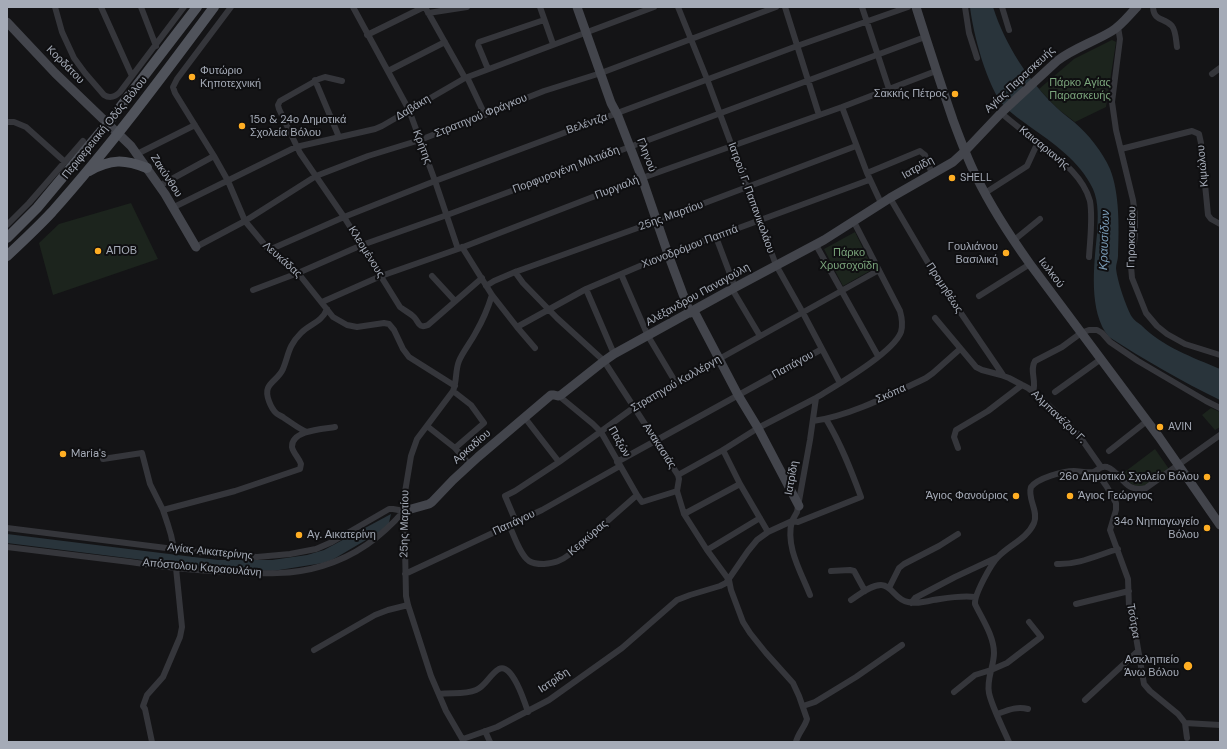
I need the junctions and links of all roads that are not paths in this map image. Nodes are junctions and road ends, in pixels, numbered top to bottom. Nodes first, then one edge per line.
1 (55, 7) edge
2 (101, 7) edge
3 (141, 7) edge
4 (176, 7) edge
5 (184, 7) edge
6 (197, 7) edge
7 (214, 7) edge
8 (231, 7) edge
9 (353, 7) edge
10 (424, 7) edge
11 (467, 7) edge
12 (540, 7) edge
13 (577, 7) edge
14 (654, 7) edge
15 (678, 7) edge
16 (776, 7) edge
17 (785, 7) edge
18 (862, 7) edge
19 (908, 7) edge
20 (916, 7) edge
21 (965, 7) edge
22 (1002, 7) edge
23 (1137, 7) edge
24 (1153, 7) edge
25 (458, 8) edge
26 (637, 10) edge
27 (1129, 11) edge
28 (428, 13) junction
29 (179, 15) junction
30 (544, 20) junction
31 (867, 21) junction
32 (7, 22) edge
33 (1118, 27) junction
34 (1009, 30) dead end
35 (586, 32) junction
36 (367, 35) junction
37 (925, 37) junction
38 (691, 39) junction
39 (445, 42) junction
40 (553, 44) junction
41 (156, 46) junction
42 (797, 46) junction
43 (1177, 47) dead end
44 (878, 55) junction
45 (977, 58) dead end
46 (1220, 68) edge
47 (488, 69) junction
48 (388, 71) junction
49 (936, 71) junction
50 (601, 73) junction
51 (1212, 74) dead end
52 (132, 76) junction
53 (466, 77) junction
54 (707, 79) junction
55 (315, 80) junction
56 (342, 81) dead end
57 (808, 81) junction
58 (889, 89) junction
59 (842, 107) junction
60 (409, 110) junction
61 (1003, 112) junction
62 (617, 114) junction
63 (719, 114) junction
64 (485, 115) junction
65 (819, 115) junction
66 (7, 122) edge
67 (108, 123) junction
68 (195, 125) junction
69 (118, 133) junction
70 (339, 137) junction
71 (420, 140) junction
72 (83, 141) dead end
73 (1038, 142) junction
74 (629, 146) junction
75 (856, 146) junction
76 (296, 147) junction
77 (732, 147) junction
78 (1121, 149) junction
79 (965, 151) junction
80 (137, 154) junction
81 (214, 156) junction
82 (65, 162) junction
83 (147, 168) junction
84 (85, 173) junction
85 (867, 173) junction
86 (932, 174) junction
87 (316, 176) junction
88 (642, 178) junction
89 (435, 180) junction
90 (869, 180) junction
91 (228, 181) junction
92 (159, 186) junction
93 (748, 187) junction
94 (985, 193) junction
95 (890, 198) junction
96 (881, 203) junction
97 (172, 208) junction
98 (447, 215) junction
99 (344, 217) junction
100 (1040, 219) dead end
101 (760, 220) junction
102 (245, 221) junction
103 (657, 221) junction
104 (8, 222) edge
105 (854, 222) junction
106 (1220, 224) edge
107 (716, 237) junction
108 (7, 238) edge
109 (1013, 241) junction
110 (362, 245) junction
111 (816, 245) junction
112 (196, 247) joint
113 (460, 248) junction
114 (269, 250) junction
115 (668, 254) junction
116 (7, 256) edge
117 (1089, 257) dead end
118 (1030, 264) junction
119 (776, 266) junction
120 (879, 270) junction
121 (514, 272) junction
122 (298, 273) junction
123 (621, 274) junction
124 (381, 276) junction
125 (432, 276) dead end
126 (482, 278) junction
127 (732, 285) junction
128 (486, 286) junction
129 (586, 289) junction
130 (253, 290) dead end
131 (842, 291) junction
132 (492, 295) junction
133 (979, 296) dead end
134 (455, 301) junction
135 (322, 302) junction
136 (327, 309) junction
137 (549, 309) junction
138 (692, 312) junction
139 (803, 313) junction
140 (935, 318) dead end
141 (516, 327) junction
142 (1081, 333) junction
143 (648, 336) junction
144 (760, 336) junction
145 (535, 348) dead end
146 (822, 349) junction
147 (960, 349) junction
148 (1218, 352) edge
149 (614, 354) junction
150 (878, 356) junction
151 (720, 359) junction
152 (1101, 359) junction
153 (604, 361) junction
154 (1003, 376) junction
155 (676, 383) junction
156 (840, 383) junction
157 (1022, 385) junction
158 (454, 389) junction
159 (1033, 392) junction
160 (1055, 392) dead end
161 (557, 395) junction
162 (738, 395) junction
163 (816, 398) junction
164 (633, 407) junction
165 (1220, 408) edge
166 (525, 418) junction
167 (826, 419) junction
168 (813, 421) junction
169 (1147, 421) junction
170 (427, 426) junction
171 (336, 427) dead end
172 (758, 428) junction
173 (308, 432) junction
174 (601, 432) junction
175 (1220, 434) edge
176 (656, 441) junction
177 (455, 448) junction
178 (958, 448) dead end
179 (723, 450) junction
180 (1109, 451) dead end
181 (103, 459) dead end
182 (559, 462) junction
183 (619, 464) junction
184 (470, 465) junction
185 (1178, 465) junction
186 (1099, 469) junction
187 (678, 475) junction
188 (740, 484) junction
189 (677, 491) junction
190 (637, 495) junction
191 (799, 506) junction
192 (163, 510) junction
193 (404, 511) junction
194 (684, 514) junction
195 (760, 518) junction
196 (792, 520) junction
197 (516, 522) junction
198 (509, 525) junction
199 (1220, 525) edge
200 (7, 528) edge
201 (768, 532) junction
202 (958, 534) dead end
203 (7, 547) edge
204 (174, 548) junction
205 (1118, 549) junction
206 (707, 550) junction
207 (998, 557) junction
208 (1057, 564) dead end
209 (176, 568) junction
210 (831, 571) dead end
211 (405, 574) junction
212 (729, 580) junction
213 (889, 588) junction
214 (865, 591) junction
215 (1129, 591) junction
216 (810, 596) dead end
217 (975, 597) junction
218 (850, 600) dead end
219 (911, 603) junction
220 (1076, 604) dead end
221 (408, 605) junction
222 (1029, 622) dead end
223 (902, 645) dead end
224 (314, 650) dead end
225 (1138, 651) junction
226 (991, 670) junction
227 (954, 692) dead end
228 (439, 694) junction
229 (1085, 700) dead end
230 (803, 706) junction
231 (1028, 709) dead end
232 (528, 712) junction
233 (997, 714) junction
234 (1185, 723) junction
235 (1220, 725) edge
236 (485, 731) junction
237 (1187, 738) dead end
238 (463, 741) edge
239 (796, 741) edge
240 (152, 742) edge
241 (490, 742) edge
242 (789, 742) edge
243 (1009, 742) edge

1 - 52 street
2 - 52 street
3 - 41 street
4 - 29 street
5 - 29 street
6 - 67 main road, Περιφερειακή Οδός Βόλου
7 - 69 main road, Περιφερειακή Οδός Βόλου
8 - 68 street, Λευκάδας
9 - 36 street, Κρήτης
10 - 28 street
10 - 36 street
11 - 25 street
12 - 30 street
13 - 35 street, Γληνού
14 - 26 street, Δαβάκη
15 - 38 street, Ιατρού Γ. Παπανικολάου
16 - 38 street, Στρατηγού Φράγκου
17 - 42 street
18 - 31 street
19 - 31 street, Βελέντζα
20 - 37 street, Ιωλκού
21 - 45 street
22 - 34 street
23 - 27 street, Αγίας Παρασκευής
24 - 43 street
25 - 28 street
26 - 35 street, Δαβάκη
27 - 33 street, Αγίας Παρασκευής
28 - 39 street
29 - 41 street
30 - 40 street
30 - 47 street
31 - 42 street, Βελέντζα
31 - 44 street
32 - 67 street, Κορδάτου
33 - 61 street, Αγίας Παρασκευής
33 - 78 street, Γηροκομείου
35 - 40 street, Δαβάκη
35 - 50 street, Γληνού
36 - 48 street, Κρήτης
37 - 44 street, Πορφυρογένη Μιλτιάδη
37 - 49 street, Ιωλκού
38 - 50 street, Στρατηγού Φράγκου
38 - 54 street, Ιατρού Γ. Παπανικολάου
39 - 48 street
39 - 53 street
40 - 47 street, Δαβάκη
41 - 52 street
42 - 54 street, Βελέντζα
42 - 57 street
44 - 57 street, Πορφυρογένη Μιλτιάδη
44 - 58 street
46 - 51 street
47 - 53 street, Δαβάκη
48 - 60 street, Κρήτης
49 - 58 street, Πυργιαλή
49 - 79 street, Ιωλκού
50 - 62 street, Γληνού
50 - 64 street, Στρατηγού Φράγκου
53 - 60 street, Δαβάκη
53 - 64 street
54 - 62 street, Βελέντζα
54 - 63 street, Ιατρού Γ. Παπανικολάου
55 - 56 street
55 - 70 street
55 - 76 street, Κλεομένους
57 - 63 street, Πορφυρογένη Μιλτιάδη
57 - 65 street
58 - 59 street, Πυργιαλή
59 - 65 street, Πυργιαλή
59 - 75 street
60 - 70 street, Δαβάκη
60 - 71 street, Κρήτης
61 - 73 street, Καισαριανής
61 - 79 street, Αγίας Παρασκευής
62 - 74 street, Γληνού
62 - 89 street, Βελέντζα
63 - 74 street, Πορφυρογένη Μιλτιάδη
63 - 77 street, Ιατρού Γ. Παπανικολάου
64 - 71 street, Στρατηγού Φράγκου
65 - 77 street, Πυργιαλή
66 - 82 street
67 - 69 street, Ζακύνθου
67 - 108 main road, Περιφερειακή Οδός Βόλου
68 - 80 street
68 - 81 street, Λευκάδας
69 - 80 street, Ζακύνθου
69 - 84 main road, Περιφερειακή Οδός Βόλου
70 - 76 street, Δαβάκη
71 - 87 street, Στρατηγού Φράγκου
71 - 89 street, Κρήτης
72 - 82 street
73 - 94 street
73 - 117 street, Καισαριανής
74 - 88 street, Γληνού
74 - 98 street, Πορφυρογένη Μιλτιάδη
75 - 85 street
75 - 93 street, 25ης Μαρτίου
76 - 87 street, Κλεομένους
76 - 91 street, Δαβάκη
77 - 88 street, Πυργιαλή
77 - 93 street, Ιατρού Γ. Παπανικολάου
78 - 106 street, Κιμώλου
78 - 148 street, Γηροκομείου
79 - 86 street, Ιατρίδη
79 - 94 street, Ιωλκού
80 - 83 street, Ζακύνθου
81 - 91 street, Λευκάδας
81 - 92 street
82 - 104 street
83 - 84 main road
83 - 92 street, Ζακύνθου
84 - 116 main road, Περιφερειακή Οδός Βόλου
85 - 86 street
85 - 90 street
86 - 95 street, Ιατρίδη
87 - 99 street, Κλεομένους
87 - 102 street, Στρατηγού Φράγκου
88 - 103 street, Γληνού
88 - 113 street, Πυργιαλή
89 - 98 street, Κρήτης
89 - 99 street, Βελέντζα
90 - 96 street
90 - 101 street, Χιονοδρόμου Παππά
91 - 97 street, Δαβάκη
91 - 102 street, Λευκάδας
92 - 97 street, Ζακύνθου
93 - 101 street, Ιατρού Γ. Παπανικολάου
93 - 103 street, 25ης Μαρτίου
94 - 109 street, Ιωλκού
95 - 96 street, Ιατρίδη
95 - 154 street, Προμηθέως
96 - 105 street, Ιατρίδη
97 - 112 street, Ζακύνθου
98 - 110 street, Πορφυρογένη Μιλτιάδη
98 - 113 street, Κρήτης
99 - 110 street, Κλεομένους
99 - 114 street, Βελέντζα
100 - 109 street
101 - 107 street, Χιονοδρόμου Παππά
101 - 119 street, Ιατρού Γ. Παπανικολάου
102 - 112 street, Στρατηγού Φράγκου
102 - 114 street, Λευκάδας
103 - 115 street, Γληνού
103 - 121 street, 25ης Μαρτίου
105 - 111 street, Αλέξανδρου Παναγούλη
105 - 120 street
107 - 115 street, Χιονοδρόμου Παππά
107 - 127 street
109 - 118 street, Ιωλκού
110 - 122 street, Πορφυρογένη Μιλτιάδη
110 - 124 street, Κλεομένους
111 - 119 street, Αλέξανδρου Παναγούλη
111 - 131 street
113 - 124 street, Πυργιαλή
113 - 126 street, Κρήτης
114 - 122 street, Λευκάδας
115 - 123 street, Χιονοδρόμου Παππά
115 - 138 street, Γληνού
118 - 133 street
118 - 142 street, Ιωλκού
119 - 127 street, Αλέξανδρου Παναγούλη
119 - 139 street, Ιατρού Γ. Παπανικολάου
120 - 131 street, Στρατηγού Καλλέργη
120 - 150 street
121 - 128 street, 25ης Μαρτίου
121 - 137 street, Ανακασιάς
122 - 130 street, Πορφυρογένη Μιλτιάδη
122 - 135 street, Λευκάδας
123 - 129 street, Χιονοδρόμου Παππά
123 - 143 street
124 - 134 street, Κλεομένους
124 - 135 street, Πυργιαλή
125 - 134 street
126 - 128 street, Κρήτης
126 - 134 street, Κλεομένους
127 - 138 street, Αλέξανδρου Παναγούλη
127 - 144 street
128 - 132 street, Κρήτης
129 - 137 street, Χιονοδρόμου Παππά
129 - 149 street
131 - 139 street, Στρατηγού Καλλέργη
131 - 150 street
132 - 141 street, Κρήτης
132 - 158 street
135 - 136 street, Λευκάδας
136 - 158 street, Λευκάδας
136 - 173 street
137 - 141 street, Χιονοδρόμου Παππά
137 - 153 street, Ανακασιάς
138 - 143 street, Αλέξανδρου Παναγούλη
138 - 151 street, Γληνού
139 - 144 street, Στρατηγού Καλλέργη
139 - 146 street, Ιατρού Γ. Παπανικολάου
140 - 147 street, Αλμπανέζου Γ.
141 - 145 street, Κρήτης
142 - 152 street, Ιωλκού
142 - 159 street
142 - 165 street
143 - 149 street, Αλέξανδρου Παναγούλη
143 - 155 street
144 - 151 street, Στρατηγού Καλλέργη
146 - 156 street, Ιατρού Γ. Παπανικολάου
146 - 162 street, Παπάγου
147 - 154 street, Αλμπανέζου Γ.
147 - 167 street, Σκόπα
149 - 153 street, Αλέξανδρου Παναγούλη
150 - 156 street
151 - 155 street, Στρατηγού Καλλέργη
151 - 162 street, Γληνού
152 - 160 street
152 - 169 street, Ιωλκού
153 - 161 street, Αλέξανδρου Παναγούλη
153 - 164 street, Ανακασιάς
154 - 157 street, Αλμπανέζου Γ.
155 - 164 street, Στρατηγού Καλλέργη
156 - 163 street
157 - 159 street, Αλμπανέζου Γ.
157 - 178 street
158 - 170 street, 25ης Μαρτίου
158 - 177 street
159 - 186 street, Αλμπανέζου Γ.
161 - 166 street, Αρκαδίου
161 - 174 street, Παξών
162 - 172 street, Γληνού
162 - 176 street, Παπάγου
163 - 168 street, Ιατρίδη
163 - 172 street
164 - 174 street, Στρατηγού Καλλέργη
164 - 176 street, Ανακασιάς
166 - 182 street
166 - 184 street, Αρκαδίου
167 - 168 street, Σκόπα
167 - 196 street
168 - 191 street, Ιατρίδη
169 - 180 street
169 - 185 street, Ιωλκού
170 - 177 street
170 - 193 street, 25ης Μαρτίου
171 - 173 street
172 - 179 street
172 - 191 street, Γληνού
173 - 192 street
174 - 182 street, Στρατηγού Καλλέργη
174 - 183 street, Παξών
175 - 185 street
176 - 183 street, Παπάγου
176 - 187 street, Ανακασιάς
177 - 184 street
179 - 187 street
179 - 188 street
181 - 192 street
182 - 197 street, Στρατηγού Καλλέργη
183 - 190 street, Παξών
183 - 197 street, Παπάγου
184 - 193 street, Αρκαδίου
185 - 186 street
185 - 199 street, Ιωλκού
186 - 205 street, Τσότρα
186 - 207 street
187 - 189 street, Ανακασιάς
188 - 194 street
188 - 195 street
189 - 190 street
189 - 194 street, Ανακασιάς
190 - 198 street, Κερκύρας
191 - 196 street, Ιατρίδη
192 - 204 street
193 - 204 street, Αγίας Αικατερίνης
193 - 209 street, Απόστολου Καραουλάνη
193 - 211 street, 25ης Μαρτίου
194 - 206 street, Ανακασιάς
195 - 201 street
195 - 206 street
196 - 201 street
196 - 216 street
197 - 198 street, Παπάγου
198 - 211 street, Παπάγου
200 - 204 street, Αγίας Αικατερίνης
201 - 212 street
202 - 213 street
203 - 209 street, Απόστολου Καραουλάνη
205 - 208 street
205 - 215 street, Τσότρα
206 - 212 street, Ανακασιάς
207 - 217 street
207 - 219 street
209 - 240 street
210 - 214 street
211 - 221 street, 25ης Μαρτίου
212 - 230 street
212 - 232 street, Ιατρίδη
213 - 214 street
213 - 219 street
214 - 218 street
215 - 220 street
215 - 225 street, Τσότρα
217 - 219 street
217 - 226 street
221 - 224 street
221 - 228 street, 25ης Μαρτίου
222 - 226 street
223 - 230 street
225 - 229 street
225 - 234 street, Τσότρα
226 - 227 street
226 - 233 street
228 - 232 street
228 - 238 street, 25ης Μαρτίου
230 - 239 street
231 - 233 street
232 - 236 street, Ιατρίδη
233 - 243 street
234 - 235 street
234 - 237 street
236 - 238 street, Ιατρίδη
236 - 241 street
239 - 242 street

